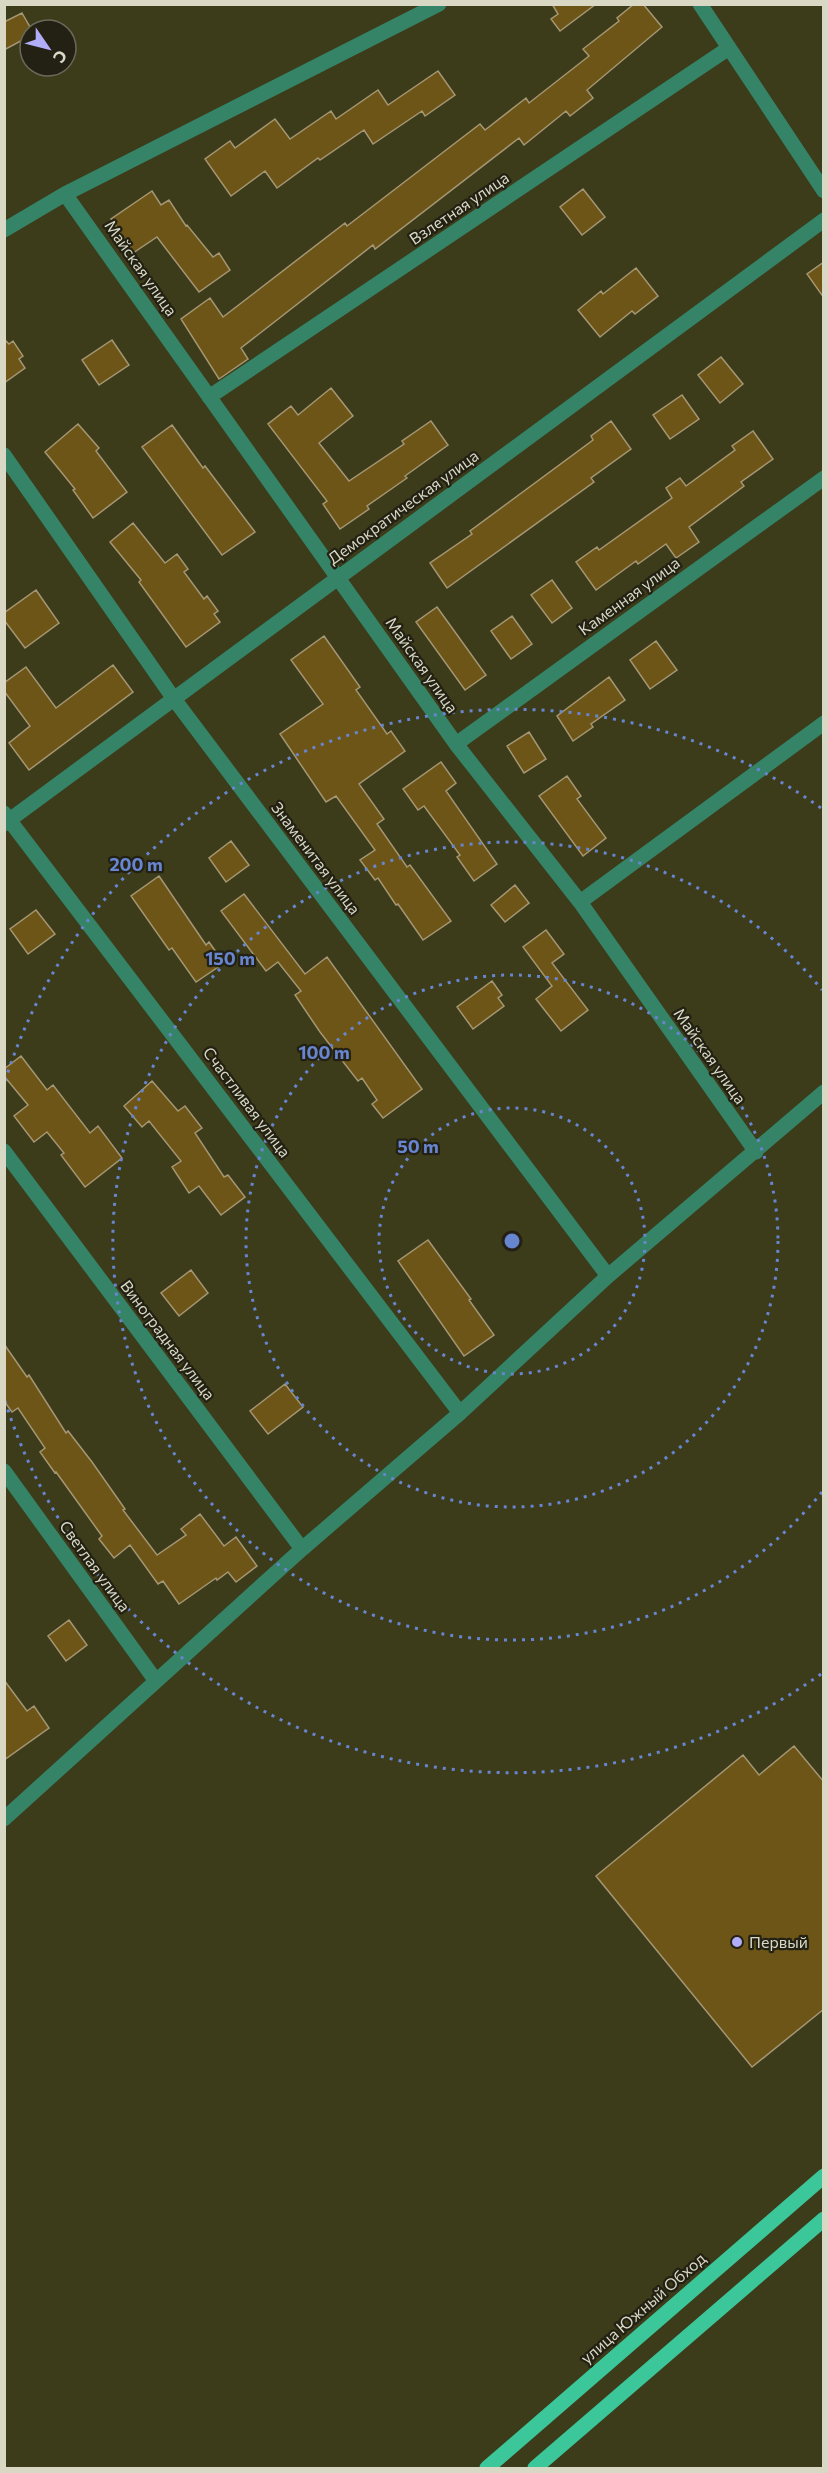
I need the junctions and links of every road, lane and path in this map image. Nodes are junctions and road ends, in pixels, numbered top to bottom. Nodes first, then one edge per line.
1 (439, 4) edge
2 (700, 4) edge
3 (729, 48) junction
4 (824, 191) edge
5 (65, 194) junction
6 (824, 220) edge
7 (4, 230) edge
8 (210, 397) junction
9 (4, 455) edge
10 (824, 478) edge
11 (338, 578) junction
12 (174, 699) junction
13 (824, 723) edge
14 (456, 744) junction
15 (6, 819) edge
16 (580, 902) junction
17 (824, 1092) edge
18 (4, 1151) edge
19 (756, 1152) junction
20 (608, 1276) junction
21 (460, 1413) junction
22 (4, 1471) edge
23 (302, 1550) junction
24 (156, 1681) junction
25 (6, 1815) edge
26 (824, 2176) edge
27 (824, 2219) edge
28 (487, 2469) edge
29 (535, 2469) edge

1 - 5 street
2 - 3 street
3 - 4 street
3 - 8 street, Взлетная улица
5 - 7 street
5 - 8 street, Майская улица
6 - 11 street, Демократическая улица
8 - 11 street, Майская улица
9 - 12 street, Знаменитая улица
10 - 14 street, Каменная улица
11 - 12 street, Демократическая улица
11 - 14 street, Майская улица
12 - 15 street, Демократическая улица
12 - 20 street, Знаменитая улица
13 - 16 street
14 - 16 street, Майская улица
15 - 21 street, Счастливая улица
16 - 19 street, Майская улица
17 - 19 street
18 - 23 street, Виноградная улица
19 - 20 street
20 - 21 street
21 - 23 street
22 - 24 street, Светлая улица
23 - 24 street
24 - 25 street
26 - 28 main road, улица Южный Обход
27 - 29 main road

